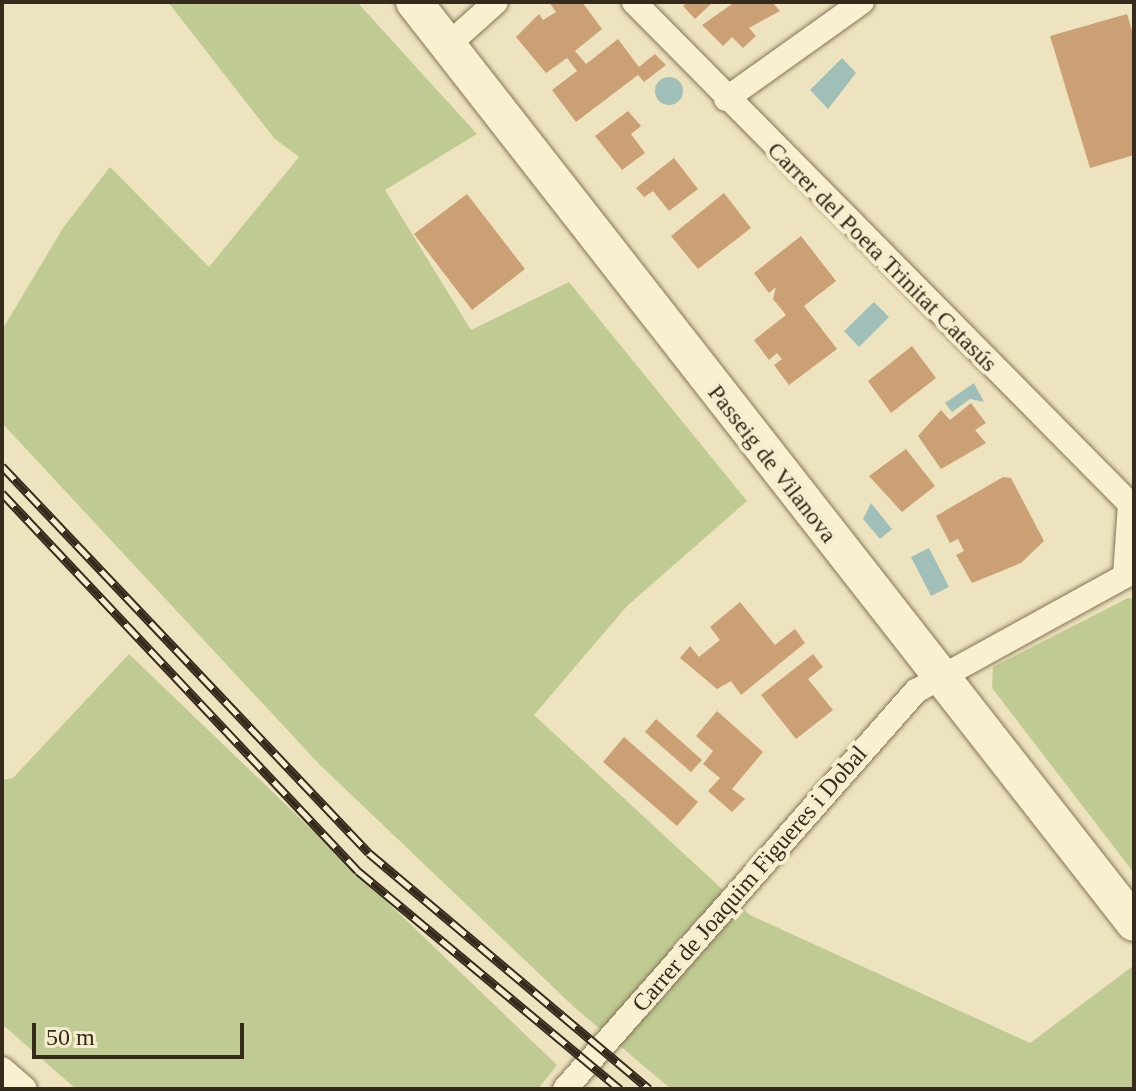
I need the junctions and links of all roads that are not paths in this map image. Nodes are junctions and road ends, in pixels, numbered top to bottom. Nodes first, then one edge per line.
1 (414, 2) edge
2 (496, 2) edge
3 (634, 2) edge
4 (862, 2) edge
5 (448, 45) junction
6 (726, 99) junction
7 (1132, 507) edge
8 (1129, 573) edge
9 (940, 673) junction
10 (1134, 923) edge
11 (2, 1069) edge
12 (25, 1089) edge
13 (565, 1089) edge

1 - 5 street, Passeig de Vilanova
2 - 5 street
3 - 6 street, Carrer del Poeta Trinitat Catasús
4 - 6 street
5 - 9 street, Passeig de Vilanova
6 - 7 street, Carrer del Poeta Trinitat Catasús
7 - 8 street
8 - 9 street, Carrer de Joaquim Figueres i Dobal
9 - 10 street, Passeig de Vilanova
9 - 13 street, Carrer de Joaquim Figueres i Dobal
11 - 12 street

